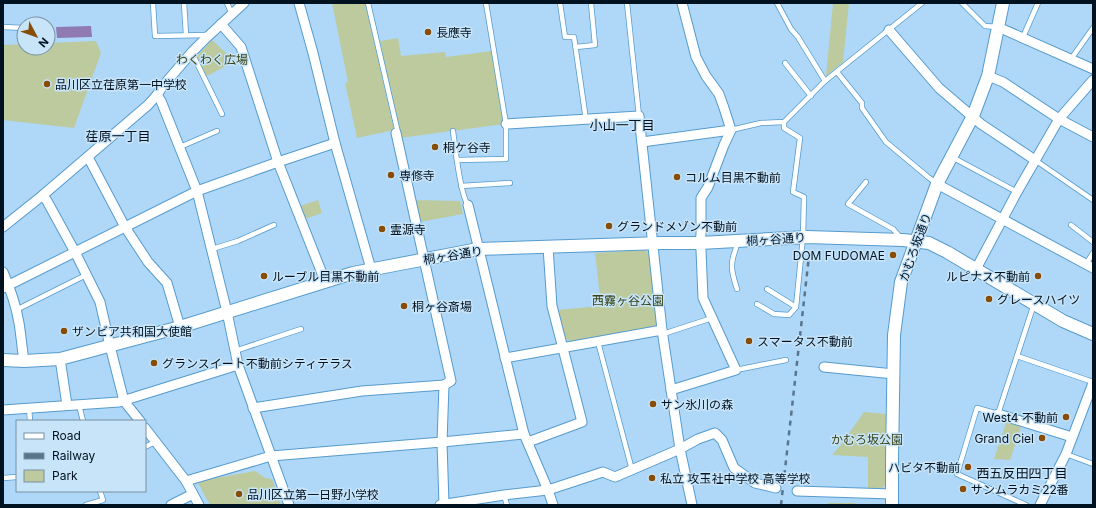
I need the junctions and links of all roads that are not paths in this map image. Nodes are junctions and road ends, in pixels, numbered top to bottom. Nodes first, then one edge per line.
1 (153, 3) edge
2 (184, 3) edge
3 (227, 3) edge
4 (244, 3) edge
5 (299, 3) edge
6 (368, 3) edge
7 (486, 3) edge
8 (560, 3) edge
9 (591, 3) edge
10 (627, 3) edge
11 (682, 3) edge
12 (777, 3) edge
13 (922, 3) edge
14 (962, 3) edge
15 (1003, 3) edge
16 (1038, 3) edge
17 (232, 14) junction
18 (221, 24) junction
19 (3, 27) edge
20 (998, 27) junction
21 (16, 28) edge
22 (1093, 28) edge
23 (889, 30) junction
24 (186, 35) junction
25 (209, 35) junction
26 (1022, 37) junction
27 (576, 47) junction
28 (192, 52) junction
29 (1071, 60) junction
30 (785, 63) dead end
31 (1093, 69) edge
32 (837, 72) junction
33 (988, 76) junction
34 (1093, 80) edge
35 (825, 81) junction
36 (157, 95) junction
37 (810, 96) junction
38 (222, 114) dead end
39 (639, 116) junction
40 (973, 116) junction
41 (586, 120) junction
42 (1059, 120) junction
43 (784, 122) junction
44 (506, 124) junction
45 (730, 130) junction
46 (217, 131) dead end
47 (453, 131) dead end
48 (396, 134) joint
49 (1093, 137) edge
50 (642, 142) junction
51 (335, 143) junction
52 (180, 147) junction
53 (88, 157) junction
54 (952, 157) junction
55 (457, 160) junction
56 (1035, 160) junction
57 (278, 162) junction
58 (866, 182) dead end
59 (510, 183) dead end
60 (937, 184) junction
61 (461, 186) junction
62 (197, 191) junction
63 (1017, 192) junction
64 (43, 196) junction
65 (1093, 200) edge
66 (468, 205) joint
67 (1002, 220) junction
68 (274, 225) dead end
69 (1071, 225) dead end
70 (3, 227) edge
71 (125, 227) junction
72 (803, 237) junction
73 (903, 240) junction
74 (737, 242) junction
75 (916, 242) junction
76 (1093, 242) edge
77 (700, 243) junction
78 (653, 244) junction
79 (548, 247) junction
80 (212, 249) junction
81 (478, 249) junction
82 (75, 252) junction
83 (1093, 253) edge
84 (424, 259) junction
85 (1089, 266) edge
86 (371, 269) junction
87 (976, 269) junction
88 (3, 272) edge
89 (86, 275) junction
90 (325, 281) junction
91 (6, 286) edge
92 (737, 289) dead end
93 (767, 289) dead end
94 (758, 304) dead end
95 (1034, 304) junction
96 (796, 307) junction
97 (16, 310) junction
98 (227, 312) junction
99 (712, 318) junction
100 (180, 327) junction
101 (302, 330) dead end
102 (663, 332) junction
103 (1093, 334) edge
104 (598, 342) junction
105 (110, 346) junction
106 (563, 348) junction
107 (235, 351) junction
108 (1017, 356) junction
109 (505, 358) junction
110 (60, 359) junction
111 (3, 360) edge
112 (786, 360) dead end
113 (24, 361) junction
114 (238, 365) junction
115 (824, 367) dead end
116 (736, 370) junction
117 (894, 374) junction
118 (1093, 382) edge
119 (444, 385) junction
120 (671, 390) junction
121 (124, 401) junction
122 (79, 405) junction
123 (67, 406) junction
124 (29, 408) junction
125 (253, 408) junction
126 (3, 410) edge
127 (998, 414) junction
128 (30, 420) edge
129 (83, 420) edge
130 (139, 420) edge
131 (146, 429) edge
132 (1072, 437) junction
133 (526, 438) junction
134 (155, 442) junction
135 (442, 442) junction
136 (146, 446) edge
137 (680, 449) junction
138 (1066, 454) junction
139 (272, 456) junction
140 (1093, 464) edge
141 (632, 470) junction
142 (16, 477) edge
143 (3, 478) edge
144 (186, 481) junction
145 (776, 488) dead end
146 (548, 490) junction
147 (796, 491) dead end
148 (100, 492) edge
149 (193, 494) junction
150 (504, 495) junction
151 (892, 499) edge
152 (86, 505) edge
153 (171, 505) edge
154 (199, 505) edge
155 (289, 505) edge
156 (443, 505) edge
157 (507, 505) edge
158 (553, 505) edge
159 (692, 505) edge
160 (1026, 505) edge
161 (1040, 505) edge

1 - 24 lane
2 - 24 lane
3 - 17 lane
4 - 17 street
5 - 51 street
6 - 48 lane
7 - 44 lane
8 - 27 lane
9 - 27 lane
10 - 39 lane
11 - 45 street
12 - 35 lane
13 - 23 lane
14 - 20 lane
15 - 20 street, かむろ坂通り
16 - 26 lane
17 - 18 street
18 - 25 street
18 - 57 street
19 - 21 lane
20 - 26 street
20 - 33 street, かむろ坂通り
22 - 29 lane
23 - 32 lane
23 - 40 street
24 - 25 lane
25 - 28 street
26 - 29 street
27 - 41 lane
28 - 36 street
28 - 38 lane
29 - 31 street
30 - 37 lane
32 - 35 lane
32 - 60 lane
33 - 40 street, かむろ坂通り
33 - 42 street
34 - 42 street
35 - 37 lane
36 - 52 street
36 - 53 street
37 - 43 lane
39 - 41 street
39 - 50 street
40 - 54 street, かむろ坂通り
40 - 56 street
41 - 44 street
42 - 49 street
42 - 56 street
43 - 45 lane
43 - 72 lane
44 - 55 lane
45 - 50 street
45 - 77 street
46 - 52 lane
47 - 55 lane
48 - 84 street
50 - 78 street
51 - 57 street
51 - 86 street
52 - 62 street
53 - 64 street
53 - 71 street
54 - 60 street, かむろ坂通り
54 - 63 lane
55 - 61 lane
56 - 63 street
56 - 65 lane
57 - 62 street
57 - 90 street
58 - 73 lane
59 - 61 lane
60 - 67 street
60 - 75 street, かむろ坂通り
61 - 66 lane
62 - 71 street
62 - 80 street
63 - 67 street
64 - 70 street
64 - 82 street
66 - 81 street
67 - 85 street
67 - 87 street
68 - 80 lane
69 - 76 lane
71 - 82 street
71 - 100 street
72 - 73 street, 桐ヶ谷通り
72 - 74 street, 桐ヶ谷通り
72 - 96 lane
73 - 75 street, 桐ヶ谷通り
74 - 77 street, 桐ヶ谷通り
74 - 92 lane
75 - 87 street, 桐ヶ谷通り
75 - 117 street, かむろ坂通り
77 - 78 street, 桐ヶ谷通り
77 - 99 street
78 - 79 street, 桐ヶ谷通り
78 - 102 street
79 - 81 street, 桐ヶ谷通り
79 - 106 street
80 - 98 street
81 - 84 street, 桐ヶ谷通り
81 - 109 street
82 - 89 street
82 - 91 street
83 - 85 lane
84 - 86 street, 桐ヶ谷通り
84 - 119 street
86 - 90 street, 桐ヶ谷通り
87 - 95 street, 桐ヶ谷通り
88 - 91 street
89 - 97 lane
89 - 105 street
90 - 98 street, 桐ヶ谷通り
91 - 97 street
93 - 96 lane
94 - 96 lane
95 - 103 street, 桐ヶ谷通り
95 - 108 lane
97 - 113 street
98 - 100 street, 桐ヶ谷通り
98 - 107 street
99 - 102 lane
99 - 116 street
100 - 105 street, 桐ヶ谷通り
101 - 107 lane
102 - 104 street
102 - 120 street
104 - 106 street
104 - 141 lane
105 - 110 street, 桐ヶ谷通り
105 - 121 street
106 - 109 street
106 - 133 street
107 - 114 street
108 - 118 lane
108 - 127 lane
109 - 133 street
110 - 113 street, 桐ヶ谷通り
110 - 123 street
111 - 113 street, 桐ヶ谷通り
112 - 116 lane
114 - 121 street
114 - 125 street
115 - 117 street
116 - 120 street
117 - 151 street, かむろ坂通り
118 - 132 street
119 - 125 street
119 - 135 street
120 - 137 street
121 - 122 street
121 - 130 street
122 - 123 street
122 - 129 lane
123 - 124 street
124 - 126 street
124 - 128 lane
125 - 139 street
127 - 132 street
127 - 160 lane
131 - 134 street
132 - 138 street
133 - 135 street
133 - 146 street
134 - 136 lane
134 - 144 street
135 - 139 street
135 - 156 street
137 - 141 street
137 - 145 street
137 - 159 street
138 - 140 lane
138 - 161 street
139 - 144 street
139 - 155 street
141 - 146 street
142 - 143 lane
144 - 149 street
146 - 150 street
146 - 158 street
147 - 151 street
148 - 152 lane
149 - 153 street
149 - 154 street
150 - 156 street
150 - 157 lane

